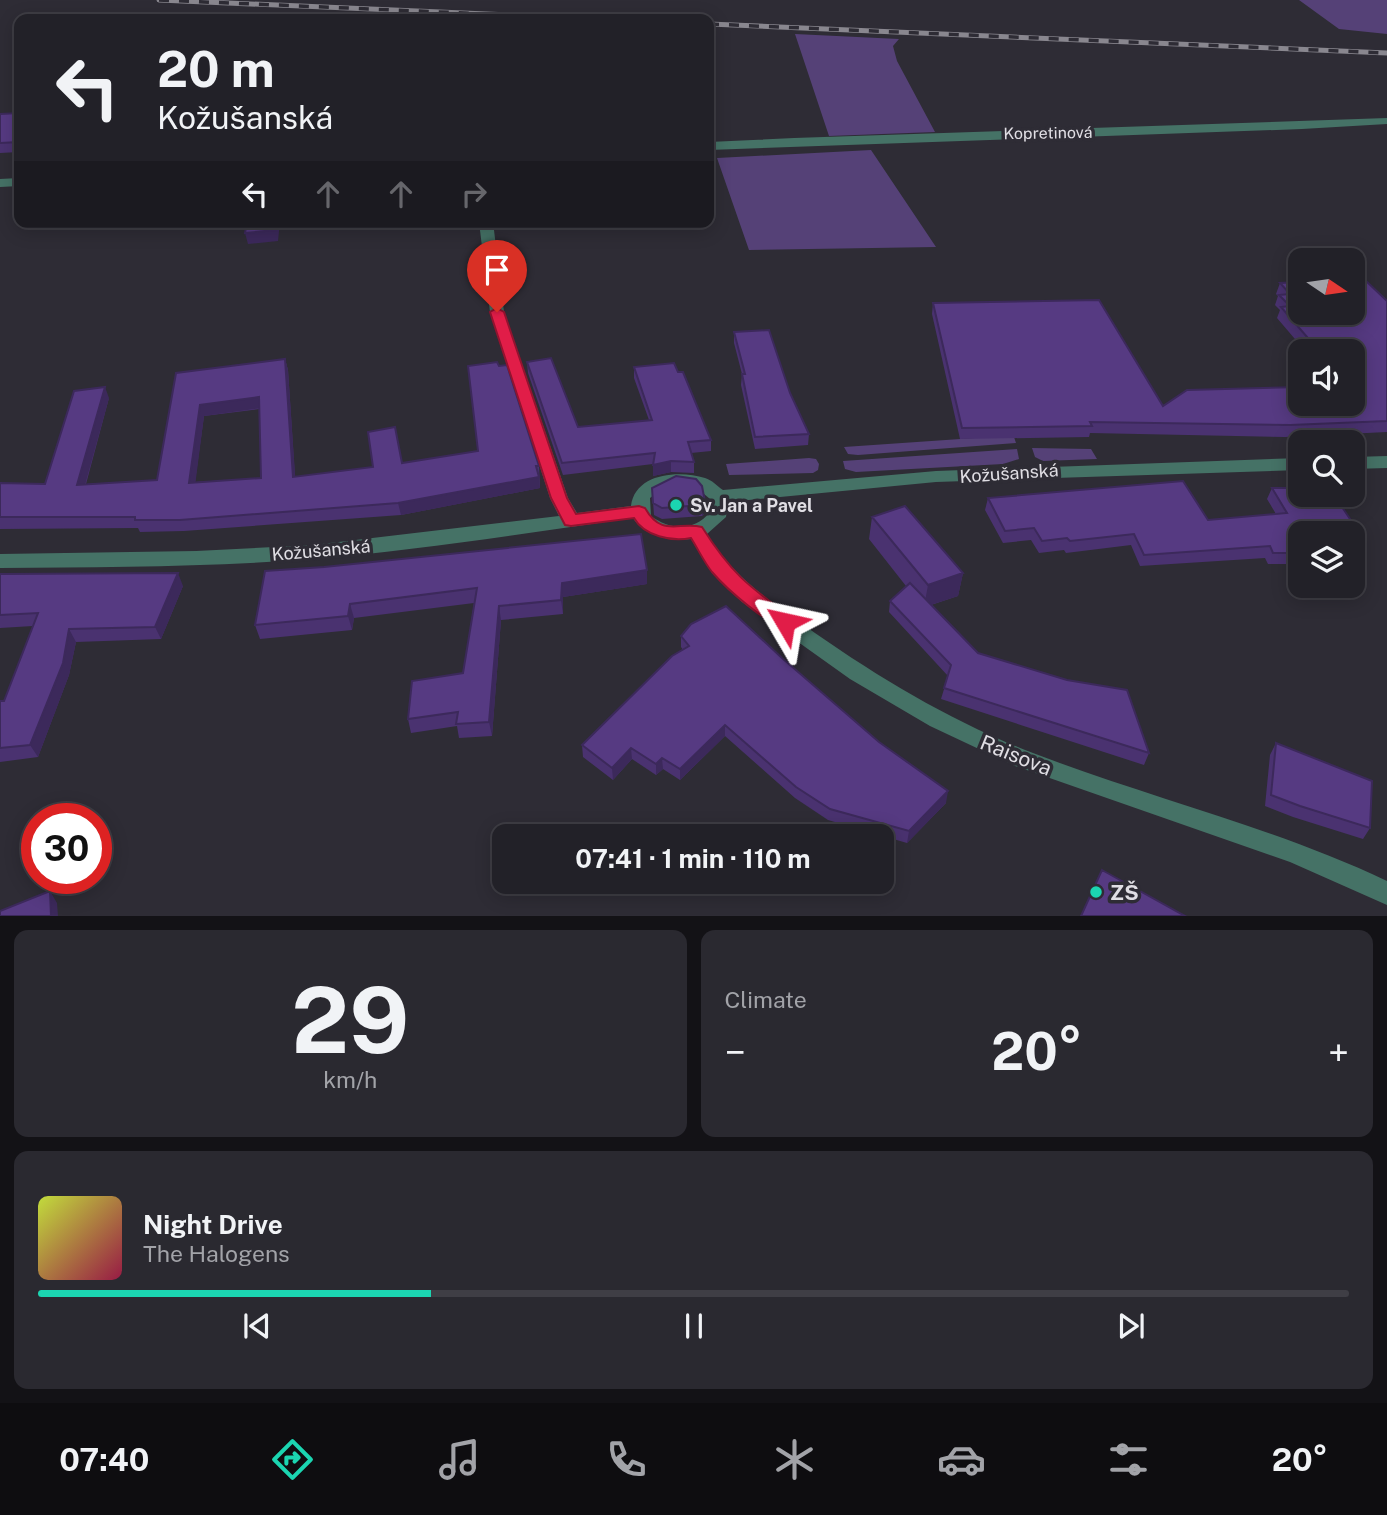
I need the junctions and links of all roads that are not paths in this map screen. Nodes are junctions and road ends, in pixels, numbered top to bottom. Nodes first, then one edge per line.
1 (1387, 121) edge
2 (714, 146) edge
3 (487, 228) edge
4 (1387, 462) edge
5 (1365, 463) edge
6 (1288, 464) edge
7 (719, 497) junction
8 (639, 512) junction
9 (571, 520) junction
10 (696, 532) junction
11 (0, 561) edge
12 (1387, 893) edge

1 - 2 street, Kopretinová
3 - 9 street
4 - 5 street
6 - 7 street, Kožušanská
7 - 8 street
7 - 10 street
8 - 9 street, Kožušanská
8 - 10 street
9 - 11 street, Kožušanská
10 - 12 street, Raisova

